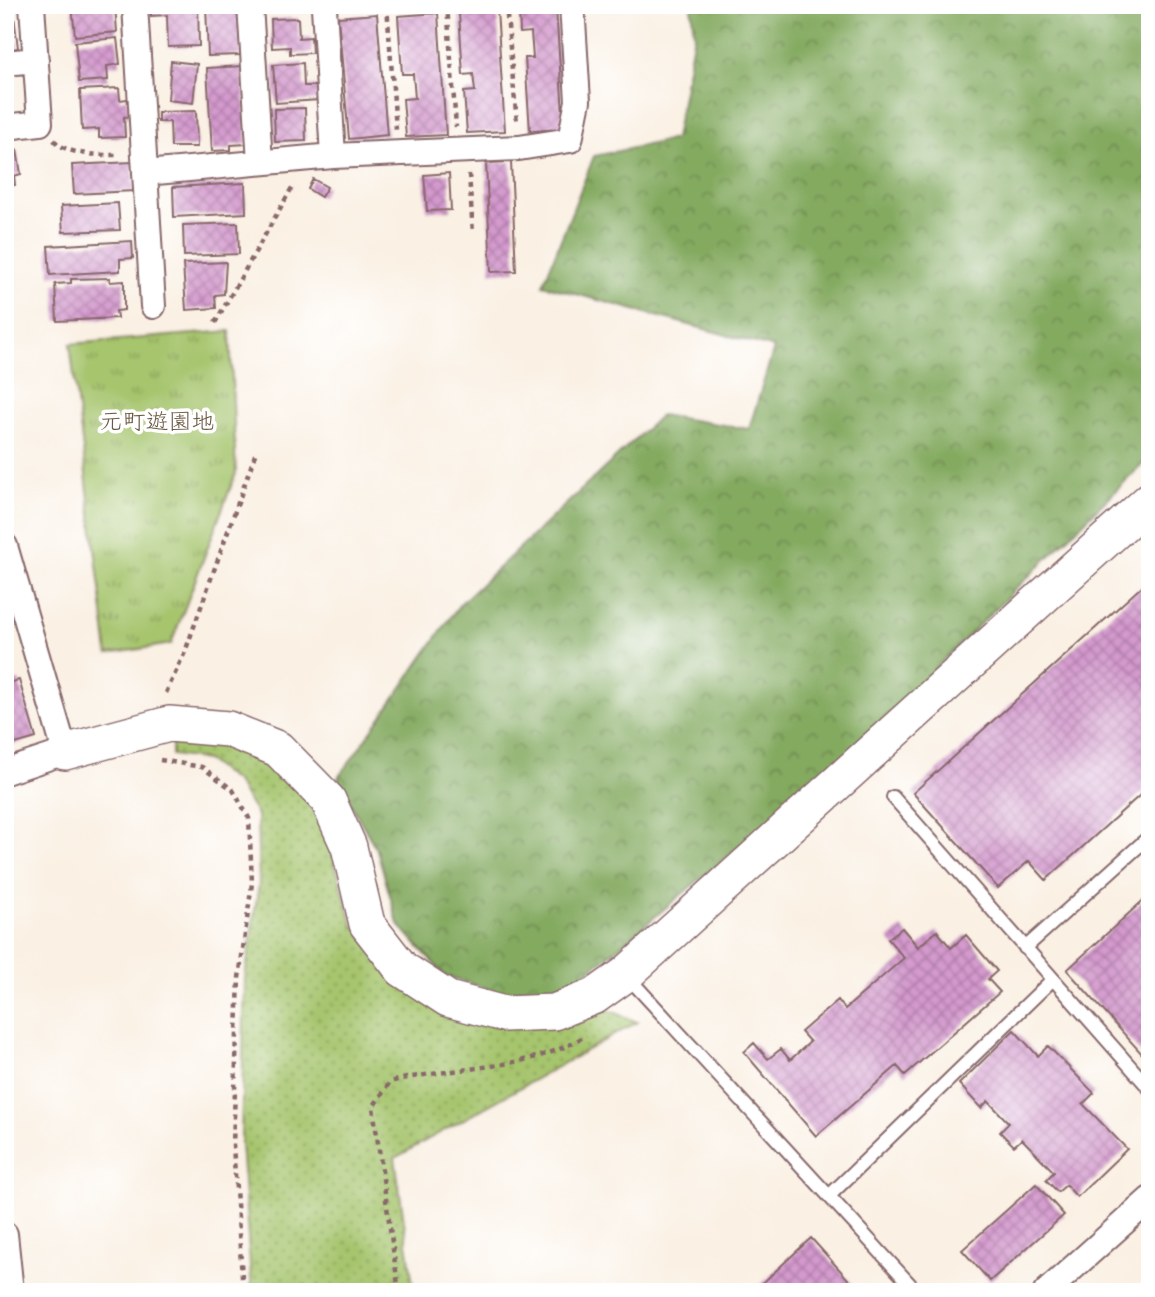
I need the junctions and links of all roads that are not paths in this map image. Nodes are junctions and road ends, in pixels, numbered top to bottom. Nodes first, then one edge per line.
1 (32, 5) edge
2 (135, 5) edge
3 (250, 5) edge
4 (572, 5) edge
5 (329, 6) edge
6 (36, 60) junction
7 (5, 63) edge
8 (5, 127) edge
9 (333, 156) junction
10 (260, 162) junction
11 (144, 163) junction
12 (153, 306) dead end
13 (1150, 500) edge
14 (5, 546) edge
15 (11, 588) edge
16 (65, 752) junction
17 (5, 772) edge
18 (893, 797) dead end
19 (1150, 836) edge
20 (1025, 948) junction
21 (626, 974) junction
22 (1053, 979) junction
23 (1150, 1089) edge
24 (829, 1196) junction
25 (1150, 1199) edge
26 (5, 1234) edge
27 (11, 1292) edge
28 (917, 1292) edge
29 (1046, 1292) edge

1 - 6 street
2 - 11 street
3 - 10 street
4 - 9 street
5 - 9 street
6 - 7 street
6 - 8 street
9 - 10 street
10 - 11 street
11 - 12 street
13 - 21 street
14 - 15 street
15 - 16 street
16 - 17 street
16 - 21 street
18 - 20 lane
19 - 20 lane
20 - 22 lane
21 - 24 lane
22 - 23 lane
22 - 24 lane
24 - 28 lane
25 - 29 street
26 - 27 street

